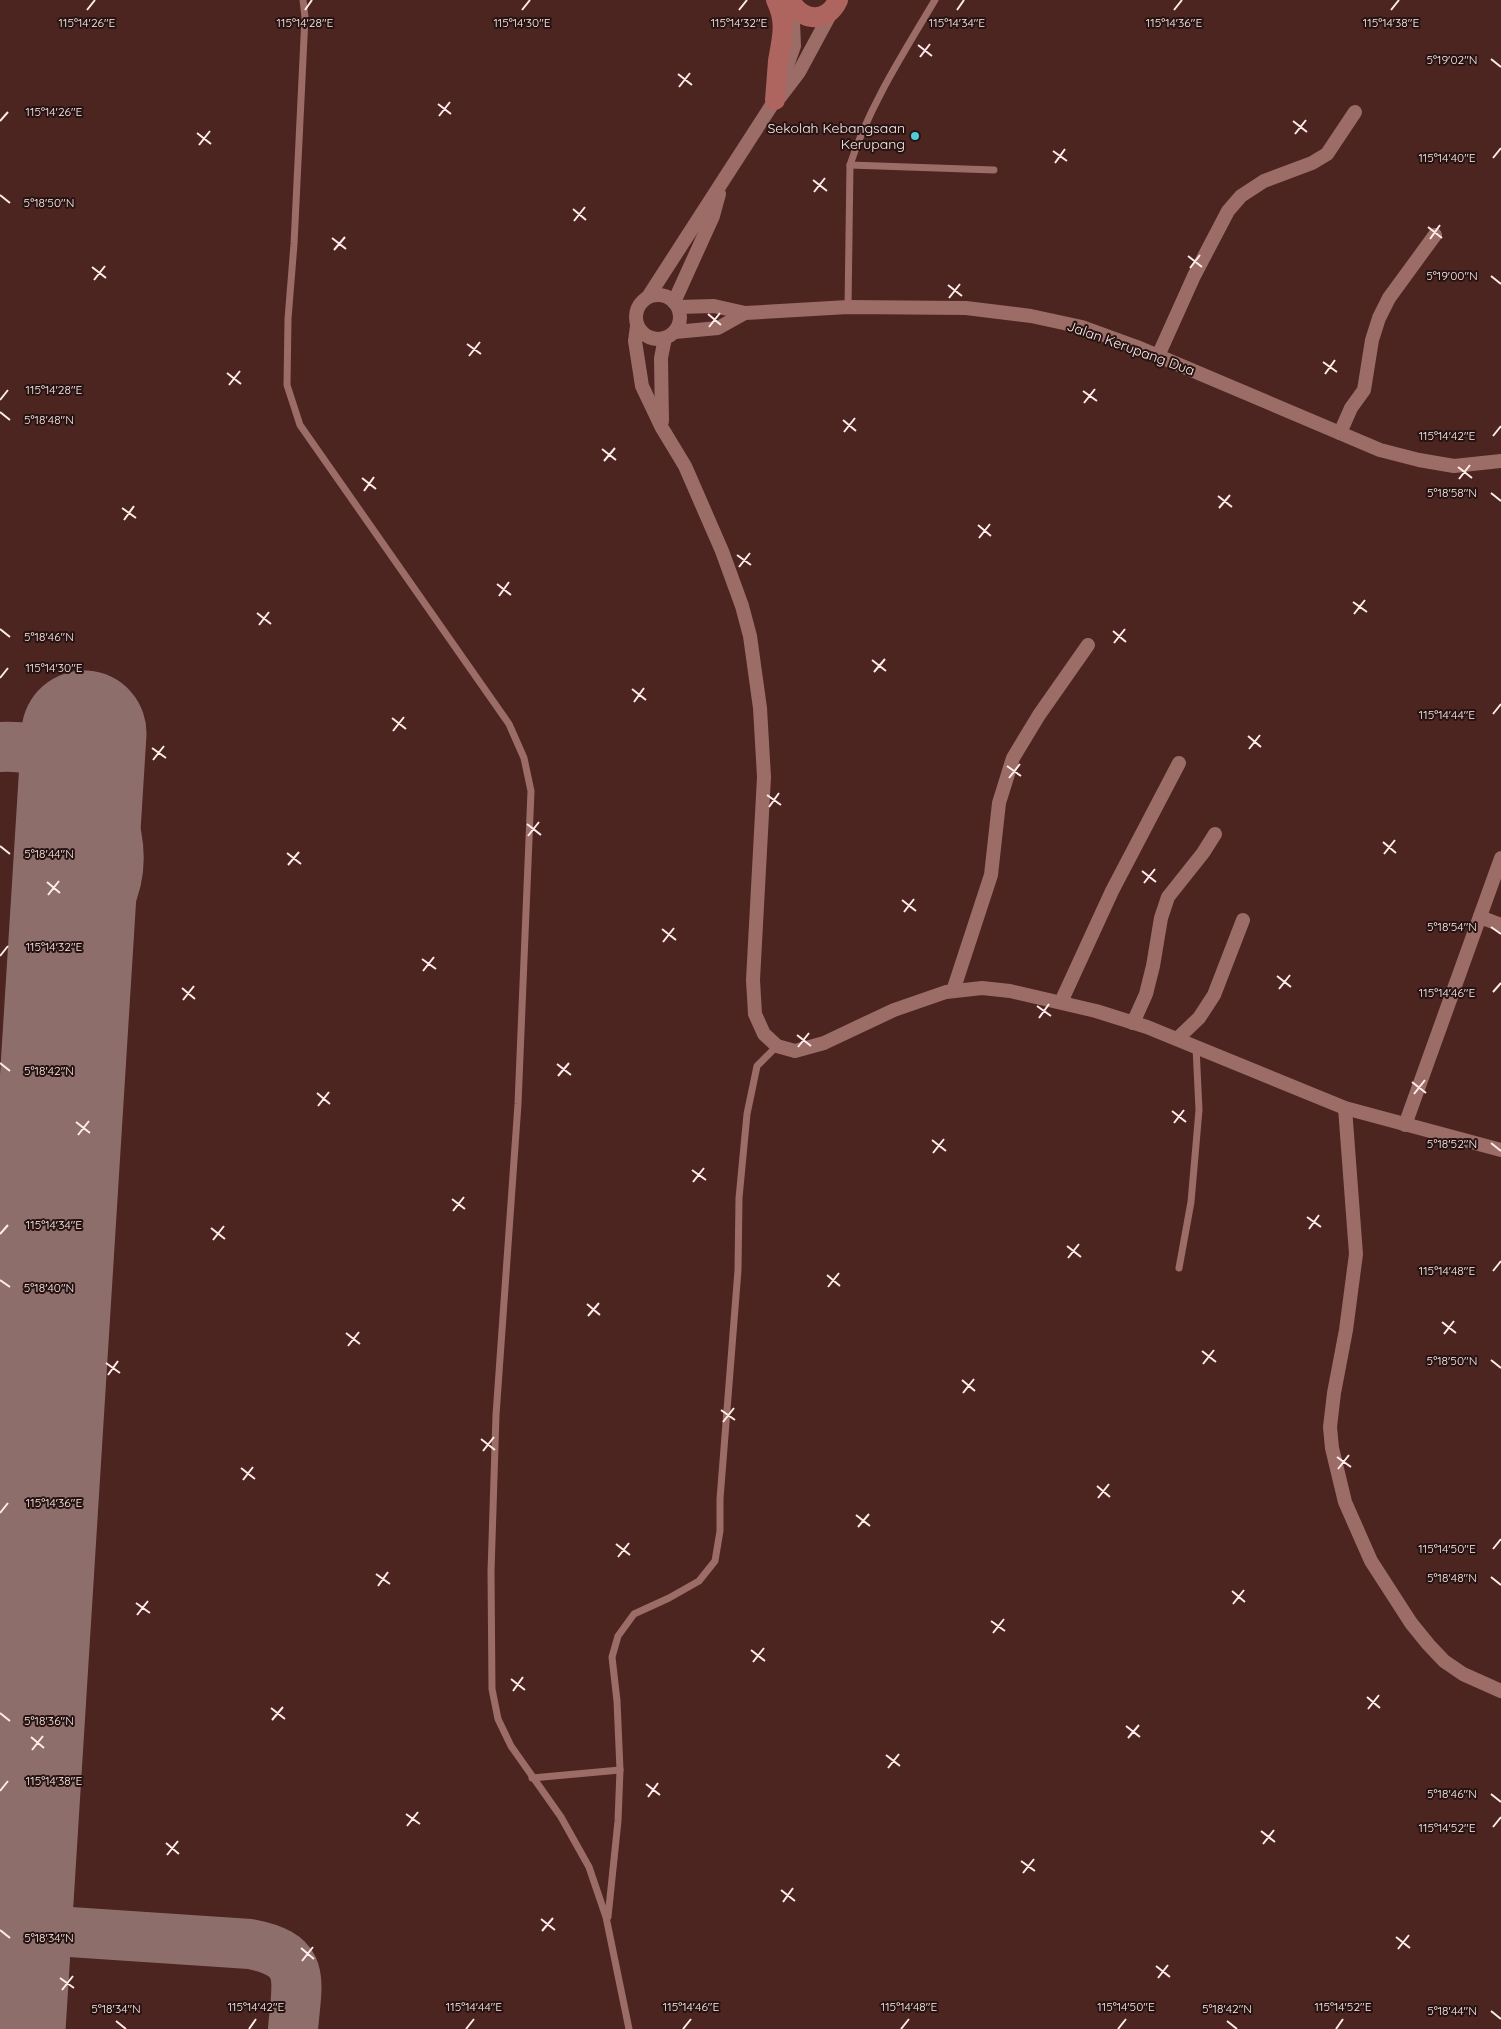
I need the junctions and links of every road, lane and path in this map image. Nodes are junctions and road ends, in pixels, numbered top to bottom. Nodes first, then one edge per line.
1 (303, 0) edge
2 (776, 0) edge
3 (935, 0) edge
4 (837, 2) edge
5 (792, 4) edge
6 (771, 107) junction
7 (1354, 112) dead end
8 (850, 166) junction
9 (994, 170) dead end
10 (722, 184) junction
11 (1435, 235) dead end
12 (648, 297) junction
13 (676, 304) junction
14 (848, 307) junction
15 (745, 313) junction
16 (637, 326) junction
17 (670, 335) junction
18 (1158, 356) junction
19 (662, 428) junction
20 (1340, 433) junction
21 (1501, 461) edge
22 (1088, 645) dead end
23 (1179, 763) dead end
24 (1215, 834) dead end
25 (1501, 858) edge
26 (1480, 917) junction
27 (1243, 920) dead end
28 (1501, 925) edge
29 (953, 991) junction
30 (1061, 1002) junction
31 (1133, 1023) junction
32 (1177, 1039) junction
33 (777, 1046) junction
34 (1196, 1047) junction
35 (1345, 1108) junction
36 (1405, 1125) junction
37 (1501, 1150) edge
38 (1180, 1268) dead end
39 (1501, 1691) edge
40 (620, 1770) junction
41 (532, 1778) junction
42 (607, 1922) junction
43 (629, 2029) edge

1 - 41 lane
2 - 6 main road
3 - 8 lane
4 - 5 main road
4 - 6 street
5 - 6 street
6 - 10 street
7 - 18 street
8 - 9 lane
8 - 14 lane
10 - 12 street
10 - 13 street
11 - 20 street
12 - 13 street
12 - 16 street
13 - 15 street, Jalan Kerupang Dua
13 - 17 street
14 - 15 street, Jalan Kerupang Dua
14 - 18 street, Jalan Kerupang Dua
15 - 17 street, Jalan Kerupang Dua
16 - 17 street
16 - 19 street
17 - 19 street
18 - 20 street, Jalan Kerupang Dua
19 - 33 street
20 - 21 street, Jalan Kerupang Dua
22 - 29 street
23 - 30 street
24 - 31 street
25 - 26 street
26 - 28 street
26 - 36 street
27 - 32 street
29 - 30 street
29 - 33 street
30 - 31 street
31 - 32 street
32 - 34 street
33 - 40 lane
34 - 35 street
34 - 38 lane
35 - 36 street
35 - 39 street
36 - 37 street
40 - 41 lane
40 - 42 lane
41 - 42 lane
42 - 43 lane

